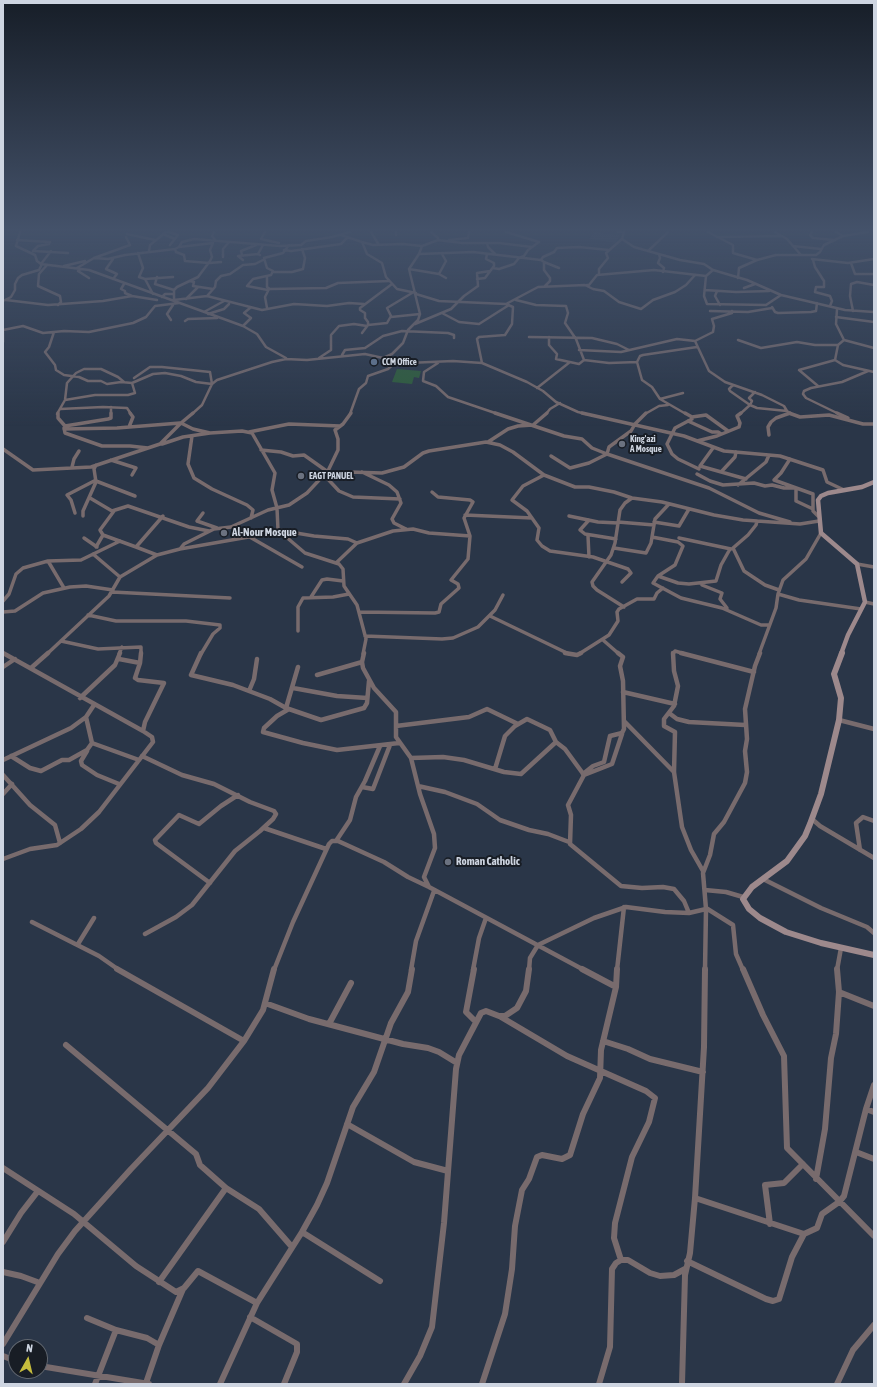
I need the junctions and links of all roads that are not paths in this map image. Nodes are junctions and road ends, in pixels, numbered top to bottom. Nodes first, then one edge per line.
1 (60, 297) edge
2 (119, 297) edge
3 (128, 297) edge
4 (137, 297) edge
5 (156, 297) edge
6 (162, 297) edge
7 (174, 297) edge
8 (188, 297) edge
9 (202, 297) edge
10 (210, 297) edge
11 (265, 297) edge
12 (375, 297) edge
13 (408, 297) edge
14 (416, 297) edge
15 (426, 297) edge
16 (463, 297) edge
17 (522, 297) edge
18 (612, 297) edge
19 (662, 297) edge
20 (704, 297) edge
21 (716, 297) edge
22 (779, 297) edge
23 (789, 297) edge
24 (830, 297) edge
25 (850, 297) edge
26 (116, 299) junction
27 (186, 299) junction
28 (157, 300) junction
29 (174, 300) junction
30 (224, 300) junction
31 (516, 300) junction
32 (4, 301) edge
33 (459, 302) junction
34 (180, 303) junction
35 (816, 303) junction
36 (229, 304) dead end
37 (364, 304) junction
38 (507, 304) junction
39 (707, 304) junction
40 (769, 304) junction
41 (58, 305) junction
42 (157, 305) junction
43 (173, 305) junction
44 (720, 305) junction
45 (830, 306) junction
46 (250, 308) junction
47 (267, 308) junction
48 (772, 308) junction
49 (837, 309) junction
50 (710, 311) junction
51 (853, 311) junction
52 (204, 312) junction
53 (732, 312) junction
54 (874, 312) edge
55 (442, 313) junction
56 (208, 314) junction
57 (420, 314) junction
58 (391, 317) junction
59 (716, 317) junction
60 (836, 317) junction
61 (219, 318) junction
62 (171, 320) dead end
63 (185, 320) dead end
64 (874, 322) edge
65 (415, 324) junction
66 (368, 325) junction
67 (243, 326) junction
68 (3, 330) edge
69 (408, 330) junction
70 (54, 332) junction
71 (362, 333) dead end
72 (529, 337) dead end
73 (549, 337) junction
74 (574, 337) junction
75 (454, 338) dead end
76 (738, 340) dead end
77 (844, 340) junction
78 (695, 341) junction
79 (3, 342) edge
80 (838, 345) junction
81 (698, 347) junction
82 (874, 348) edge
83 (579, 350) junction
84 (630, 350) junction
85 (392, 354) junction
86 (342, 355) junction
87 (380, 358) junction
88 (286, 359) junction
89 (317, 359) junction
90 (584, 360) junction
91 (835, 360) junction
92 (398, 362) junction
93 (440, 362) junction
94 (570, 362) junction
95 (637, 362) junction
96 (482, 363) junction
97 (868, 371) junction
98 (874, 372) edge
99 (72, 376) junction
100 (134, 378) dead end
101 (124, 382) junction
102 (132, 383) junction
103 (212, 384) junction
104 (732, 386) junction
105 (818, 386) junction
106 (538, 388) junction
107 (755, 392) junction
108 (682, 393) dead end
109 (660, 399) junction
110 (64, 400) junction
111 (560, 403) junction
112 (668, 405) junction
113 (750, 405) junction
114 (111, 407) junction
115 (60, 409) junction
116 (787, 410) junction
117 (790, 414) junction
118 (692, 417) junction
119 (851, 420) junction
120 (688, 421) junction
121 (181, 423) junction
122 (635, 424) junction
123 (874, 424) edge
124 (532, 425) junction
125 (340, 426) junction
126 (129, 427) junction
127 (64, 428) junction
128 (728, 431) junction
129 (210, 432) junction
130 (249, 432) junction
131 (671, 434) junction
132 (721, 434) junction
133 (769, 434) dead end
134 (192, 436) junction
135 (697, 441) junction
136 (488, 442) junction
137 (160, 444) junction
138 (713, 448) junction
139 (3, 449) edge
140 (150, 449) junction
141 (261, 450) junction
142 (79, 451) dead end
143 (736, 452) junction
144 (607, 454) junction
145 (769, 455) junction
146 (551, 456) dead end
147 (790, 459) junction
148 (110, 460) junction
149 (96, 465) junction
150 (72, 467) junction
151 (700, 467) junction
152 (722, 471) junction
153 (362, 472) junction
154 (326, 474) junction
155 (697, 474) junction
156 (132, 475) dead end
157 (544, 475) junction
158 (746, 479) junction
159 (96, 481) junction
160 (874, 482) edge
161 (697, 484) junction
162 (738, 485) junction
163 (795, 488) junction
164 (844, 490) junction
165 (432, 492) dead end
166 (135, 496) dead end
167 (90, 498) junction
168 (400, 498) junction
169 (632, 498) junction
170 (670, 504) junction
171 (277, 508) junction
172 (689, 509) junction
173 (813, 509) junction
174 (114, 511) junction
175 (75, 513) dead end
176 (203, 513) dead end
177 (465, 515) junction
178 (83, 516) dead end
179 (163, 516) junction
180 (569, 516) dead end
181 (251, 518) junction
182 (532, 518) junction
183 (819, 519) junction
184 (589, 520) junction
185 (756, 521) junction
186 (618, 523) junction
187 (654, 523) junction
188 (800, 524) junction
189 (218, 528) junction
190 (406, 529) junction
191 (278, 530) junction
192 (210, 531) junction
193 (821, 533) junction
194 (103, 535) junction
195 (248, 536) junction
196 (470, 536) junction
197 (588, 536) junction
198 (652, 537) junction
199 (84, 538) dead end
200 (679, 538) dead end
201 (616, 539) junction
202 (120, 541) junction
203 (357, 543) junction
204 (96, 547) junction
205 (136, 547) junction
206 (614, 548) junction
207 (180, 549) junction
208 (732, 549) junction
209 (101, 550) junction
210 (93, 554) junction
211 (156, 555) junction
212 (589, 557) junction
213 (48, 561) junction
214 (608, 561) junction
215 (336, 563) junction
216 (857, 564) junction
217 (874, 567) edge
218 (302, 568) dead end
219 (658, 576) junction
220 (120, 577) junction
221 (343, 581) junction
222 (622, 582) dead end
223 (700, 584) junction
224 (64, 588) junction
225 (663, 588) junction
226 (112, 591) junction
227 (779, 592) junction
228 (349, 594) junction
229 (503, 595) dead end
230 (311, 597) junction
231 (230, 598) dead end
232 (3, 601) edge
233 (866, 602) junction
234 (874, 604) edge
235 (624, 607) junction
236 (861, 609) junction
237 (729, 610) junction
238 (3, 612) edge
239 (358, 612) junction
240 (88, 615) junction
241 (490, 616) junction
242 (769, 625) junction
243 (298, 631) dead end
244 (365, 636) junction
245 (603, 640) junction
246 (61, 641) junction
247 (122, 647) junction
248 (3, 653) edge
249 (15, 659) junction
250 (118, 659) junction
251 (257, 659) dead end
252 (362, 662) junction
253 (140, 663) junction
254 (3, 667) edge
255 (298, 667) dead end
256 (31, 668) junction
257 (754, 672) junction
258 (317, 674) dead end
259 (370, 681) junction
260 (292, 688) junction
261 (248, 691) junction
262 (623, 692) junction
263 (80, 698) junction
264 (367, 698) junction
265 (676, 704) junction
266 (94, 705) junction
267 (288, 708) junction
268 (669, 713) junction
269 (86, 717) junction
270 (839, 720) junction
271 (624, 721) junction
272 (518, 724) junction
273 (746, 725) junction
274 (396, 726) junction
275 (874, 730) edge
276 (143, 731) junction
277 (622, 734) junction
278 (556, 742) junction
279 (92, 743) junction
280 (400, 743) junction
281 (390, 745) junction
282 (380, 746) junction
283 (87, 750) junction
284 (11, 756) junction
285 (141, 758) junction
286 (411, 758) junction
287 (3, 760) edge
288 (495, 769) junction
289 (674, 772) junction
290 (584, 774) junction
291 (3, 775) edge
292 (12, 784) junction
293 (119, 784) junction
294 (418, 786) junction
295 (362, 787) junction
296 (3, 794) edge
297 (238, 795) junction
298 (812, 819) junction
299 (874, 821) edge
300 (264, 828) junction
301 (336, 841) junction
302 (569, 842) junction
303 (60, 843) junction
304 (326, 849) junction
305 (860, 850) junction
306 (874, 858) edge
307 (3, 859) edge
308 (703, 871) junction
309 (763, 879) junction
310 (210, 882) junction
311 (429, 887) junction
312 (705, 890) junction
313 (434, 891) junction
314 (743, 897) junction
315 (624, 907) junction
316 (706, 909) junction
317 (689, 913) junction
318 (94, 918) dead end
319 (486, 918) junction
320 (32, 922) dead end
321 (874, 933) edge
322 (145, 934) dead end
323 (78, 944) junction
324 (538, 945) junction
325 (841, 948) junction
326 (874, 955) edge
327 (351, 983) dead end
328 (616, 987) junction
329 (839, 992) junction
330 (265, 1003) junction
331 (874, 1006) edge
332 (499, 1016) junction
333 (476, 1022) junction
334 (329, 1024) junction
335 (386, 1038) junction
336 (603, 1041) junction
337 (244, 1042) junction
338 (66, 1044) dead end
339 (457, 1063) junction
340 (601, 1072) junction
341 (703, 1072) junction
342 (874, 1085) edge
343 (866, 1109) junction
344 (874, 1112) edge
345 (347, 1124) junction
346 (168, 1129) junction
347 (856, 1152) junction
348 (874, 1159) edge
349 (803, 1164) junction
350 (3, 1168) edge
351 (448, 1171) junction
352 (816, 1179) junction
353 (226, 1188) junction
354 (38, 1191) junction
355 (695, 1198) junction
356 (839, 1202) junction
357 (83, 1220) junction
358 (770, 1224) junction
359 (302, 1232) junction
360 (804, 1234) junction
361 (874, 1236) edge
362 (3, 1242) edge
363 (292, 1247) junction
364 (621, 1260) junction
365 (687, 1261) junction
366 (685, 1270) junction
367 (3, 1272) edge
368 (380, 1281) dead end
369 (159, 1282) junction
370 (40, 1283) junction
371 (184, 1288) junction
372 (257, 1303) junction
373 (250, 1317) junction
374 (87, 1318) dead end
375 (874, 1325) edge
376 (116, 1330) junction
377 (3, 1344) edge
378 (159, 1345) junction
379 (48, 1367) edge
380 (98, 1375) junction
381 (95, 1384) edge
382 (148, 1384) edge
383 (220, 1384) edge
384 (284, 1384) edge
385 (404, 1384) edge
386 (482, 1384) edge
387 (599, 1384) edge
388 (682, 1384) edge
389 (837, 1384) edge

1 - 41 street
2 - 26 street
3 - 26 street
4 - 28 street
5 - 28 street
6 - 29 street
7 - 29 street
8 - 27 street
9 - 27 street
10 - 30 street
11 - 47 street
12 - 37 street
13 - 58 street
14 - 57 street
15 - 33 street
16 - 33 street
17 - 31 street
18 - 19 street
20 - 39 street
21 - 44 street
22 - 40 street
23 - 35 street
24 - 45 street
25 - 51 street
26 - 41 street
27 - 29 street
28 - 42 street
29 - 34 street
30 - 46 street
30 - 52 street
31 - 38 street
31 - 74 street
32 - 41 street
33 - 38 street
33 - 55 street
34 - 43 street
34 - 52 street
35 - 45 street
35 - 48 street
36 - 56 street
37 - 47 street
37 - 66 street
38 - 55 street
38 - 96 street
39 - 44 street
39 - 50 street
40 - 44 street
40 - 48 street
42 - 43 street
42 - 70 street
43 - 62 street
45 - 49 street
46 - 47 street
46 - 67 street
48 - 53 street
49 - 51 street
49 - 60 street
50 - 53 street
50 - 59 street
51 - 54 street
52 - 56 street
53 - 59 street
55 - 65 street
56 - 61 street
57 - 58 street
57 - 65 street
58 - 66 street
59 - 78 street
60 - 64 street
60 - 77 street
61 - 63 street
61 - 67 street
65 - 69 street
66 - 71 street
66 - 89 street
67 - 88 street
68 - 70 street
68 - 79 street
69 - 75 street
69 - 85 street
69 - 86 street
70 - 99 street
72 - 73 street
73 - 74 street
73 - 94 street
74 - 83 street
74 - 84 street
76 - 80 street
77 - 80 street
77 - 82 street
78 - 81 street
78 - 84 street
80 - 91 street
81 - 95 street
81 - 104 street
83 - 84 street
83 - 90 street
85 - 87 street
85 - 92 street
86 - 87 street
86 - 89 street
87 - 92 street
88 - 89 street
88 - 103 street
90 - 94 street
90 - 95 street
91 - 97 street
91 - 105 street
92 - 93 street
92 - 125 street
93 - 96 street
93 - 124 street
94 - 106 street
95 - 109 street
96 - 106 street
97 - 98 street
97 - 105 street
99 - 101 street
99 - 101 street
99 - 110 street
100 - 103 street
101 - 102 street
102 - 103 street
102 - 110 street
103 - 121 street
104 - 107 street
104 - 113 street
105 - 119 street
106 - 111 street
107 - 113 street
107 - 116 street
108 - 109 street
109 - 112 street
110 - 115 street
111 - 122 street
111 - 124 street
112 - 118 street
112 - 122 street
113 - 116 street
113 - 128 street
114 - 115 street
114 - 126 street
114 - 127 street
115 - 127 street
116 - 117 street
117 - 119 street
117 - 133 street
118 - 120 street
118 - 128 street
119 - 123 street
120 - 131 street
120 - 132 street
121 - 126 street
121 - 129 street
121 - 137 street
122 - 131 street
122 - 144 street
124 - 136 street
124 - 144 street
125 - 130 street
125 - 154 street
126 - 127 street
127 - 140 street
128 - 132 street
129 - 130 street
129 - 134 street
130 - 141 street
131 - 135 street
131 - 151 street
132 - 135 street
134 - 137 street
134 - 181 street
135 - 138 street
136 - 153 street
136 - 157 street
137 - 140 street
138 - 143 street
138 - 151 street
139 - 150 street
140 - 148 street
141 - 154 street
141 - 171 street
142 - 150 street
143 - 145 street
143 - 152 street
144 - 146 street
144 - 161 street
145 - 147 street
145 - 158 street
147 - 163 street
147 - 164 street
148 - 149 street
148 - 156 street
149 - 150 street
149 - 159 street
151 - 152 street
151 - 155 street
152 - 158 street
153 - 154 street
153 - 168 street
154 - 168 street
154 - 171 street
155 - 161 street
155 - 162 street
157 - 169 street
157 - 182 street
158 - 162 street
159 - 166 street
159 - 167 street
159 - 175 street
160 - 164 street
161 - 188 street
162 - 163 street
163 - 173 street
163 - 173 street
164 - 183 street
165 - 177 street
167 - 174 street
167 - 178 street
168 - 190 street
169 - 170 street
169 - 186 street
170 - 172 street
170 - 187 street
171 - 181 street
171 - 191 street
172 - 185 street
172 - 187 street
173 - 183 street
174 - 179 street
174 - 194 street
176 - 189 street
177 - 182 street
177 - 196 street
179 - 192 street
179 - 205 street
180 - 184 street
181 - 189 street
182 - 212 street
183 - 188 street
183 - 193 street
184 - 186 street
184 - 197 street
185 - 188 street
185 - 208 street
186 - 187 street
186 - 201 street
187 - 198 street
189 - 192 street
190 - 196 street
190 - 203 street
191 - 195 street
191 - 203 street
191 - 215 street
192 - 207 street
193 - 216 street
193 - 227 street
194 - 202 street
194 - 204 street
195 - 207 street
195 - 218 street
196 - 239 street
197 - 201 street
197 - 212 street
198 - 206 street
198 - 219 street
199 - 204 street
200 - 208 street
201 - 206 street
202 - 205 street
202 - 209 street
203 - 215 street
204 - 209 street
205 - 211 street
206 - 214 street
207 - 211 street
208 - 223 street
208 - 227 street
209 - 210 street
210 - 213 street
210 - 220 street
211 - 220 street
212 - 214 street
213 - 224 street
213 - 232 street
214 - 222 street
214 - 235 street
215 - 221 street
216 - 217 street
216 - 233 street
219 - 223 street
219 - 225 street
220 - 226 street
221 - 228 street
221 - 230 street
223 - 237 street
224 - 226 street
224 - 238 street
225 - 235 street
225 - 237 street
226 - 231 street
226 - 240 street
227 - 236 street
227 - 242 street
228 - 230 street
228 - 239 street
229 - 241 street
230 - 243 street
233 - 234 street
233 - 236 street
235 - 245 street
236 - 270 street
237 - 242 street
239 - 244 street
240 - 246 street
240 - 261 street
241 - 244 street
241 - 245 street
242 - 257 street
244 - 252 street
245 - 262 street
246 - 247 street
246 - 256 street
247 - 250 street
247 - 253 street
248 - 249 street
249 - 254 street
249 - 256 street
250 - 253 street
250 - 263 street
251 - 261 street
252 - 258 street
252 - 259 street
253 - 276 street
255 - 260 street
256 - 263 street
257 - 265 street
257 - 273 street
259 - 264 street
259 - 274 street
260 - 264 street
260 - 267 street
261 - 267 street
262 - 265 street
262 - 271 street
263 - 266 street
264 - 267 street
265 - 268 street
266 - 269 street
266 - 276 street
267 - 282 street
268 - 273 street
268 - 289 street
269 - 279 street
269 - 284 street
270 - 275 street
270 - 298 street
271 - 277 street
271 - 289 street
272 - 274 street
272 - 278 street
272 - 288 street
273 - 308 street
274 - 280 street
276 - 285 street
277 - 290 street
277 - 290 street
278 - 288 street
278 - 290 street
279 - 283 street
279 - 285 street
280 - 281 street
280 - 286 street
281 - 282 street
281 - 295 street
282 - 295 street
283 - 284 street
283 - 293 street
284 - 287 street
285 - 293 street
285 - 297 street
286 - 288 street
286 - 294 street
289 - 308 street
290 - 302 street
291 - 292 street
292 - 296 street
292 - 303 street
293 - 303 street
294 - 302 street
294 - 311 street
295 - 301 street
297 - 300 street
297 - 310 street
298 - 305 street
298 - 309 street
299 - 305 street
300 - 304 street
300 - 310 street
301 - 304 street
301 - 311 street
302 - 317 street
303 - 307 street
304 - 330 street
305 - 306 street
308 - 312 street
309 - 314 street
309 - 321 street
310 - 322 street
311 - 313 street
312 - 314 street
312 - 316 street
313 - 319 street
313 - 335 street
314 - 325 street
315 - 317 street
315 - 324 street
315 - 328 street
316 - 317 street
316 - 341 street
316 - 349 street
318 - 323 street
319 - 324 street
319 - 333 street
320 - 323 street
323 - 337 street
324 - 328 street
324 - 332 street
325 - 326 street
325 - 329 street
327 - 334 street
328 - 336 street
329 - 331 street
329 - 352 street
330 - 334 street
330 - 337 street
332 - 333 street
332 - 340 street
333 - 339 street
334 - 335 street
335 - 339 street
335 - 345 street
336 - 340 street
336 - 341 street
337 - 346 street
338 - 346 street
339 - 351 street
340 - 364 street
340 - 386 street
341 - 355 street
342 - 343 street
343 - 344 street
343 - 347 street
345 - 351 street
345 - 359 street
346 - 353 street
346 - 357 street
347 - 348 street
347 - 356 street
349 - 352 street
349 - 358 street
350 - 354 street
351 - 385 street
352 - 356 street
353 - 363 street
353 - 369 street
354 - 357 street
354 - 362 street
355 - 358 street
355 - 365 street
356 - 360 street
356 - 361 street
357 - 369 street
357 - 370 street
358 - 360 street
359 - 363 street
359 - 368 street
360 - 365 street
363 - 372 street
364 - 366 street
364 - 387 street
365 - 366 street
366 - 388 street
367 - 370 street
369 - 371 street
370 - 377 street
371 - 372 street
371 - 378 street
372 - 373 street
373 - 383 street
373 - 384 street
374 - 376 street
375 - 389 street
376 - 378 street
376 - 380 street
378 - 382 street
379 - 380 street
380 - 381 street
380 - 382 street

